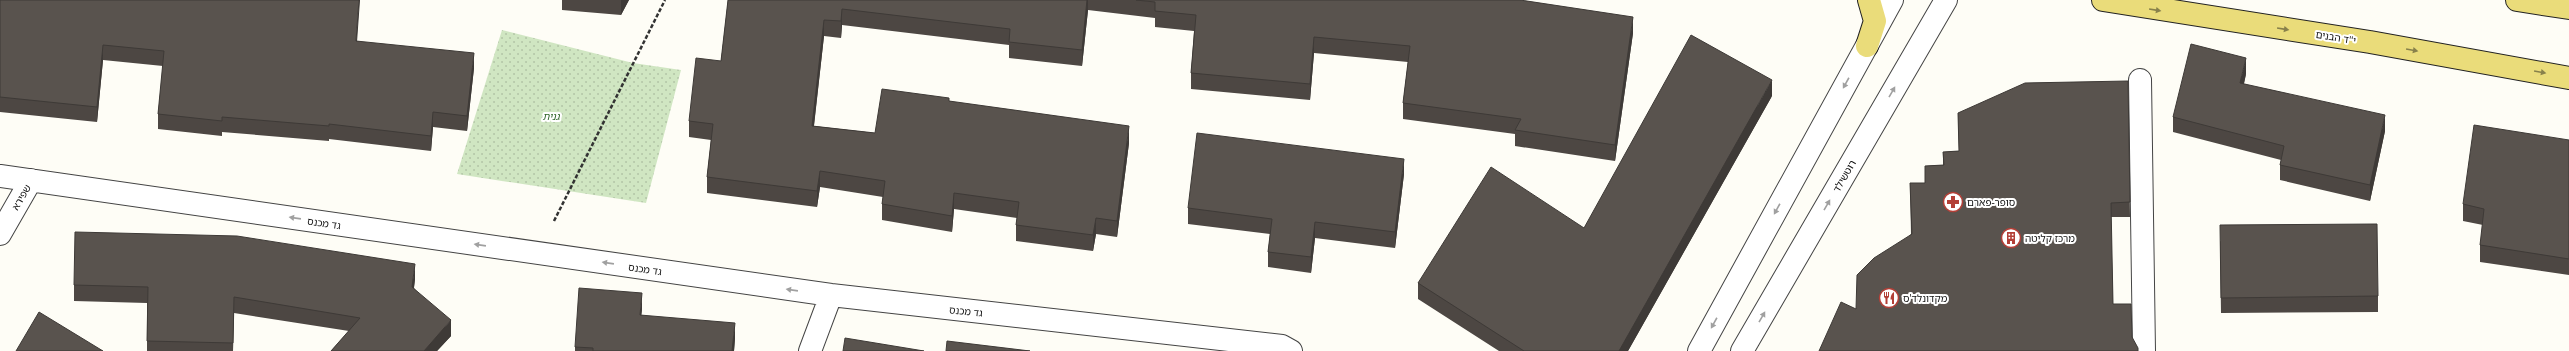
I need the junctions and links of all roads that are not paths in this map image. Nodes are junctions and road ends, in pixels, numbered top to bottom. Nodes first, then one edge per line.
1 (1869, 0) edge
2 (1892, 0) edge
3 (1946, 0) edge
4 (2103, 0) edge
5 (2517, 0) edge
6 (2569, 8) edge
7 (1867, 46) junction
8 (2569, 78) edge
9 (2140, 80) dead end
10 (0, 176) edge
11 (31, 180) junction
12 (0, 234) edge
13 (831, 295) junction
14 (810, 351) edge
15 (1291, 351) edge
16 (1699, 351) edge
17 (1742, 351) edge
18 (2144, 351) edge

1 - 7 main road
2 - 7 street
17 -> 3 street, רוטשילד
4 -> 8 main road, י''ד הבנים
5 - 6 main road
7 -> 16 street
9 - 18 street
10 - 11 street, גד מכנס
11 - 12 street, שפירא
13 -> 11 street, גד מכנס
13 - 14 street
13 - 15 street, גד מכנס

